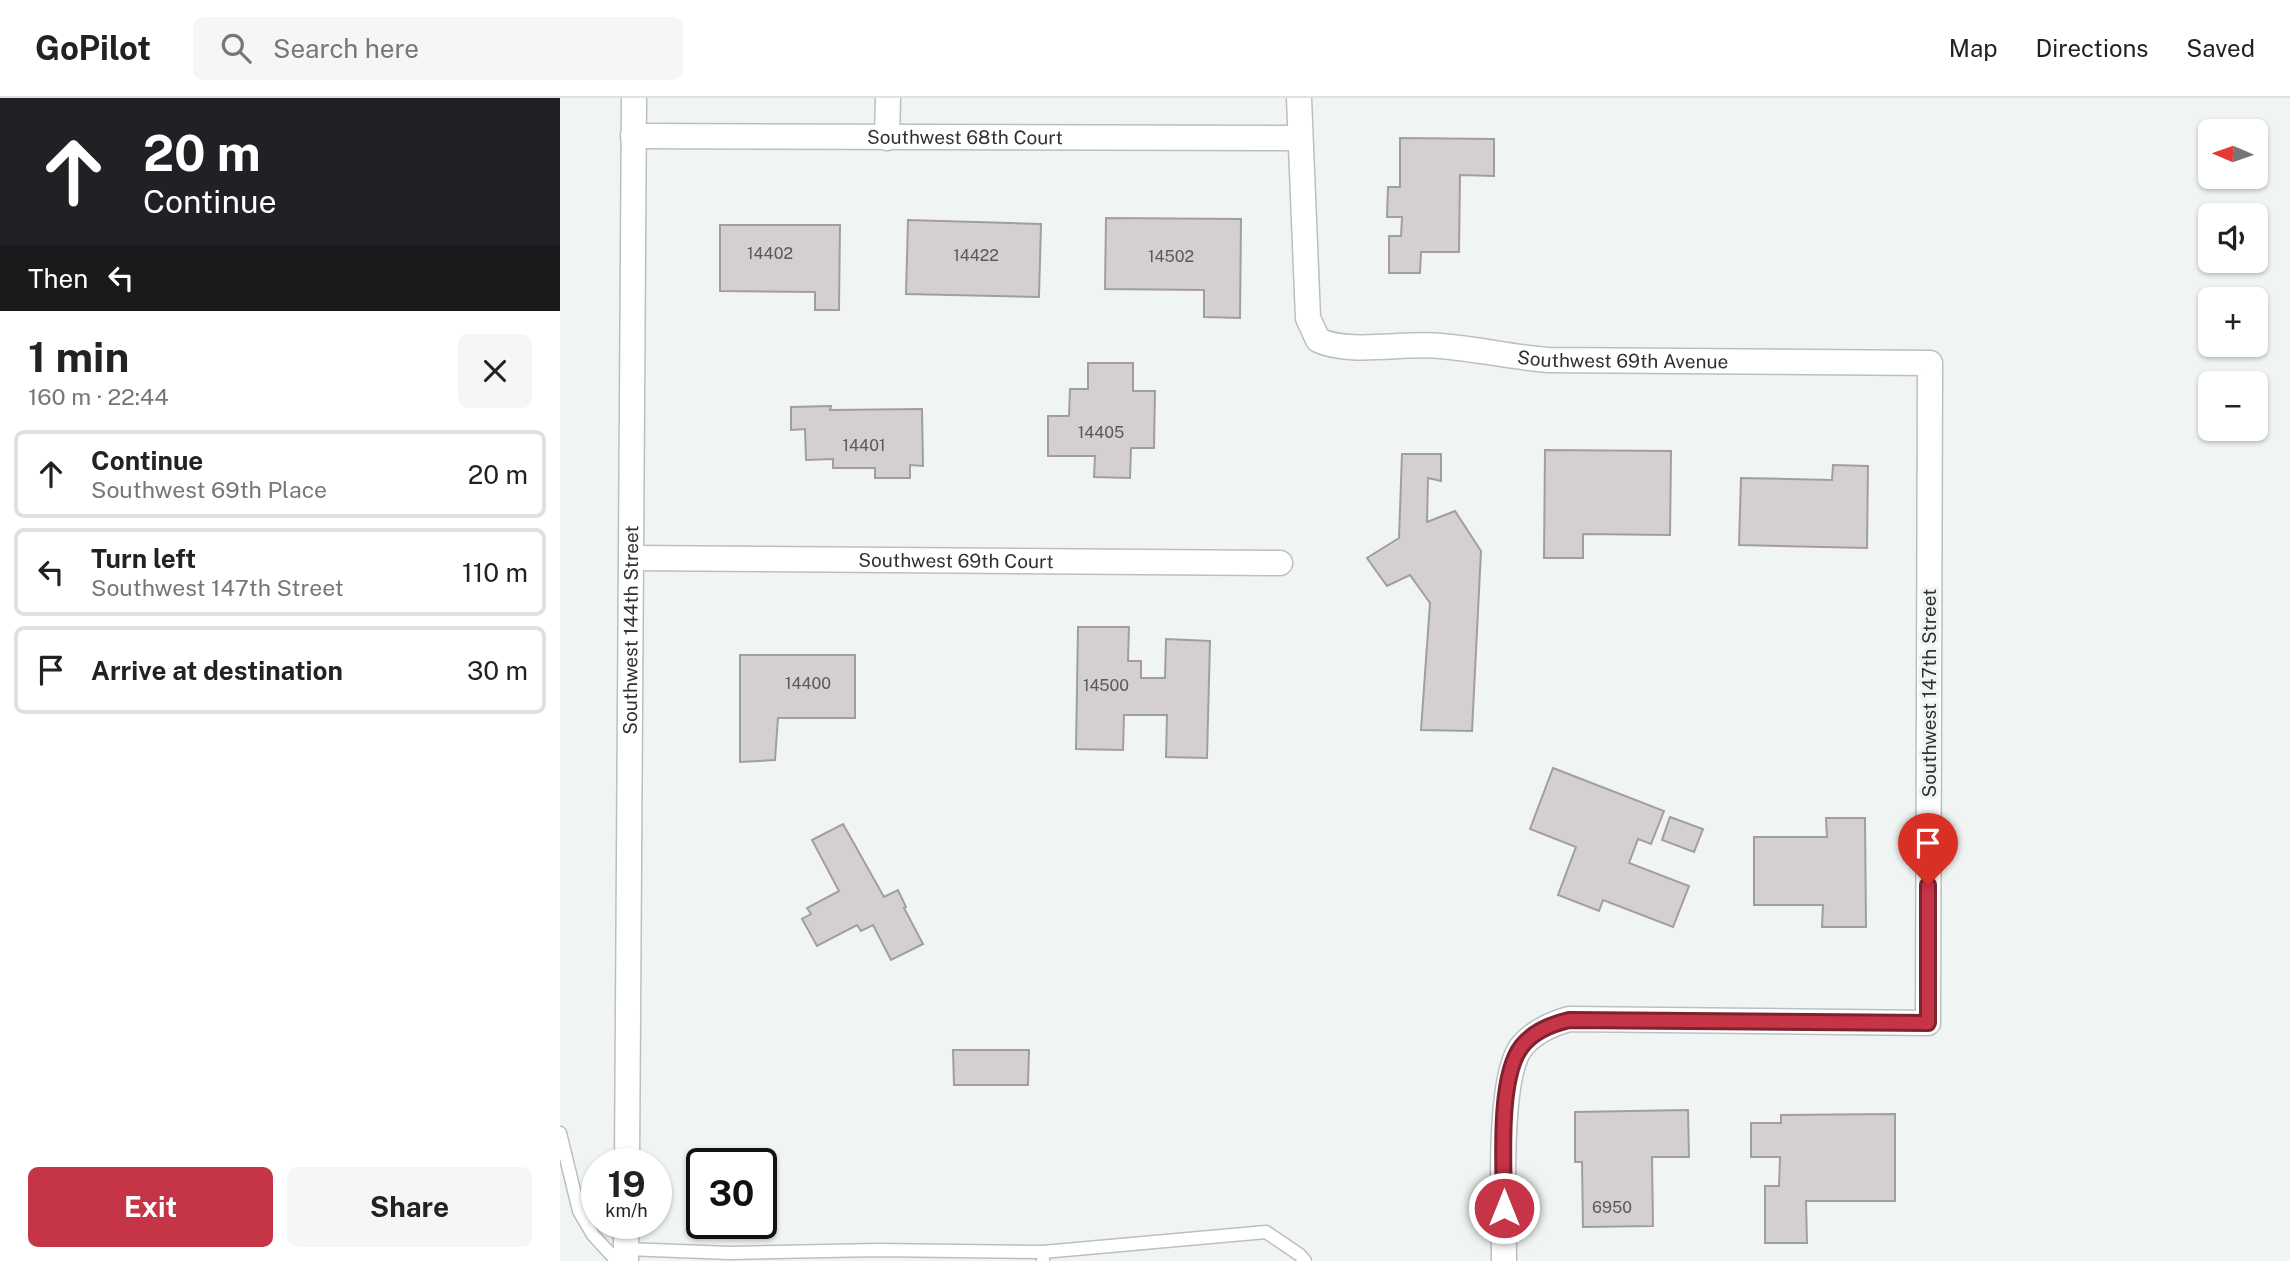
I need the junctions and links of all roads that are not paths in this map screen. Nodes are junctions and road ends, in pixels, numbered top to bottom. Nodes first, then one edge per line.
1 (634, 98) edge
2 (888, 98) edge
3 (1299, 98) edge
4 (634, 136) junction
5 (887, 138) junction
6 (1299, 138) junction
7 (1930, 363) joint
8 (632, 558) junction
9 (1280, 564) dead end
10 (560, 1133) edge
11 (627, 1148) edge
12 (625, 1239) edge
13 (623, 1257) edge
14 (730, 1257) edge
15 (1043, 1257) edge
16 (1305, 1261) edge
17 (1504, 1261) edge

1 - 4 street, Southwest 144th Street
2 - 5 street
3 - 6 street
4 - 5 street, Southwest 68th Court
4 - 8 street, Southwest 144th Street
5 - 6 street, Southwest 68th Court
6 - 7 street, Southwest 69th Avenue
7 - 17 street, Southwest 147th Street
8 - 9 street, Southwest 69th Court
8 - 11 street, Southwest 144th Street
10 - 13 lane
12 - 13 street
13 - 14 lane
14 - 15 lane
15 - 16 lane

